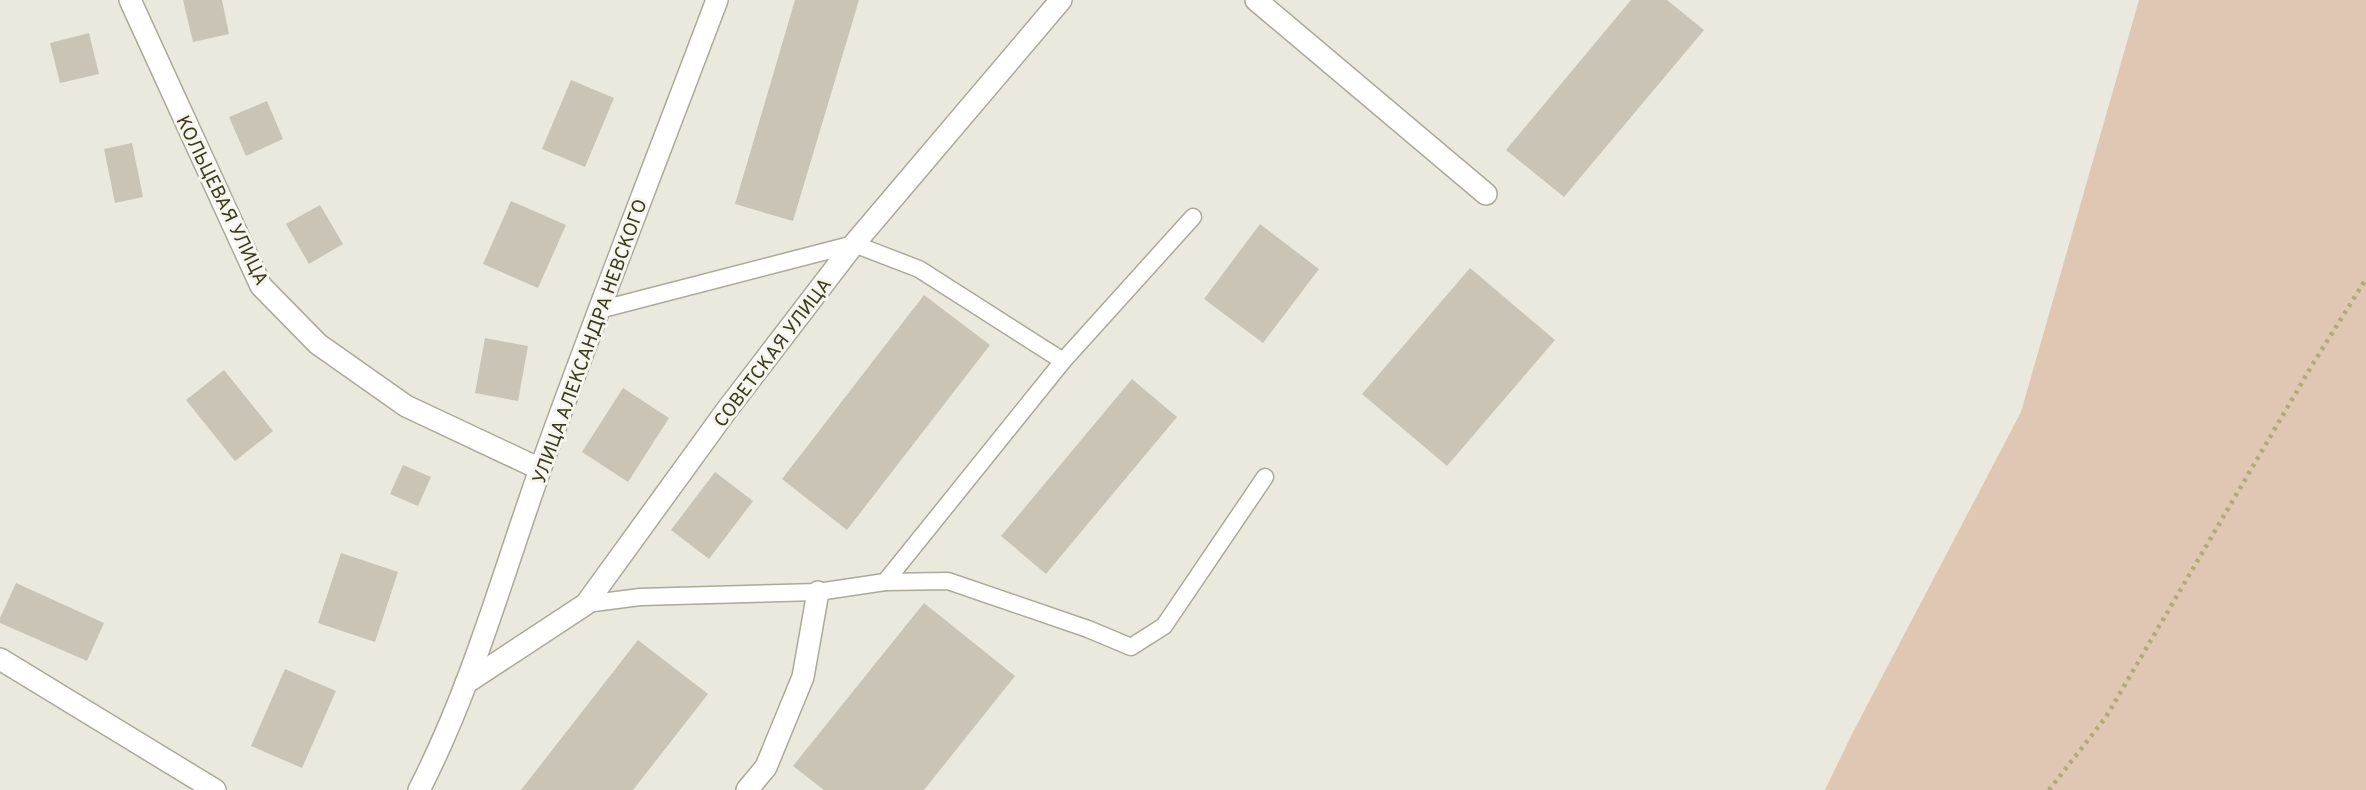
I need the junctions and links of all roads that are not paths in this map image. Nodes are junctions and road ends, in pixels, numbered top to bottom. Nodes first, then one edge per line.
1 (130, 0) edge
2 (717, 0) edge
3 (1061, 0) edge
4 (1256, 0) edge
5 (1486, 194) dead end
6 (1193, 217) dead end
7 (854, 244) junction
8 (599, 310) junction
9 (1063, 361) junction
10 (540, 469) junction
11 (1265, 477) dead end
12 (885, 582) junction
13 (818, 592) junction
14 (586, 604) junction
15 (0, 659) edge
16 (466, 683) junction
17 (215, 790) edge
18 (419, 790) edge
19 (747, 790) edge

1 - 10 street, КОЛЬЦЕВАЯ УЛИЦА
2 - 8 street, УЛИЦА АЛЕКСАНДРА НЕВСКОГО
3 - 7 street, СОВЕТСКАЯ УЛИЦА
4 - 5 street
6 - 9 lane
7 - 8 lane
7 - 9 lane
7 - 14 street, СОВЕТСКАЯ УЛИЦА
8 - 10 street, УЛИЦА АЛЕКСАНДРА НЕВСКОГО
9 - 12 lane
10 - 16 street, УЛИЦА АЛЕКСАНДРА НЕВСКОГО
11 - 12 lane
12 - 13 lane
13 - 14 lane
13 - 19 street
14 - 16 street, СОВЕТСКАЯ УЛИЦА
15 - 17 street
16 - 18 street, УЛИЦА АЛЕКСАНДРА НЕВСКОГО

